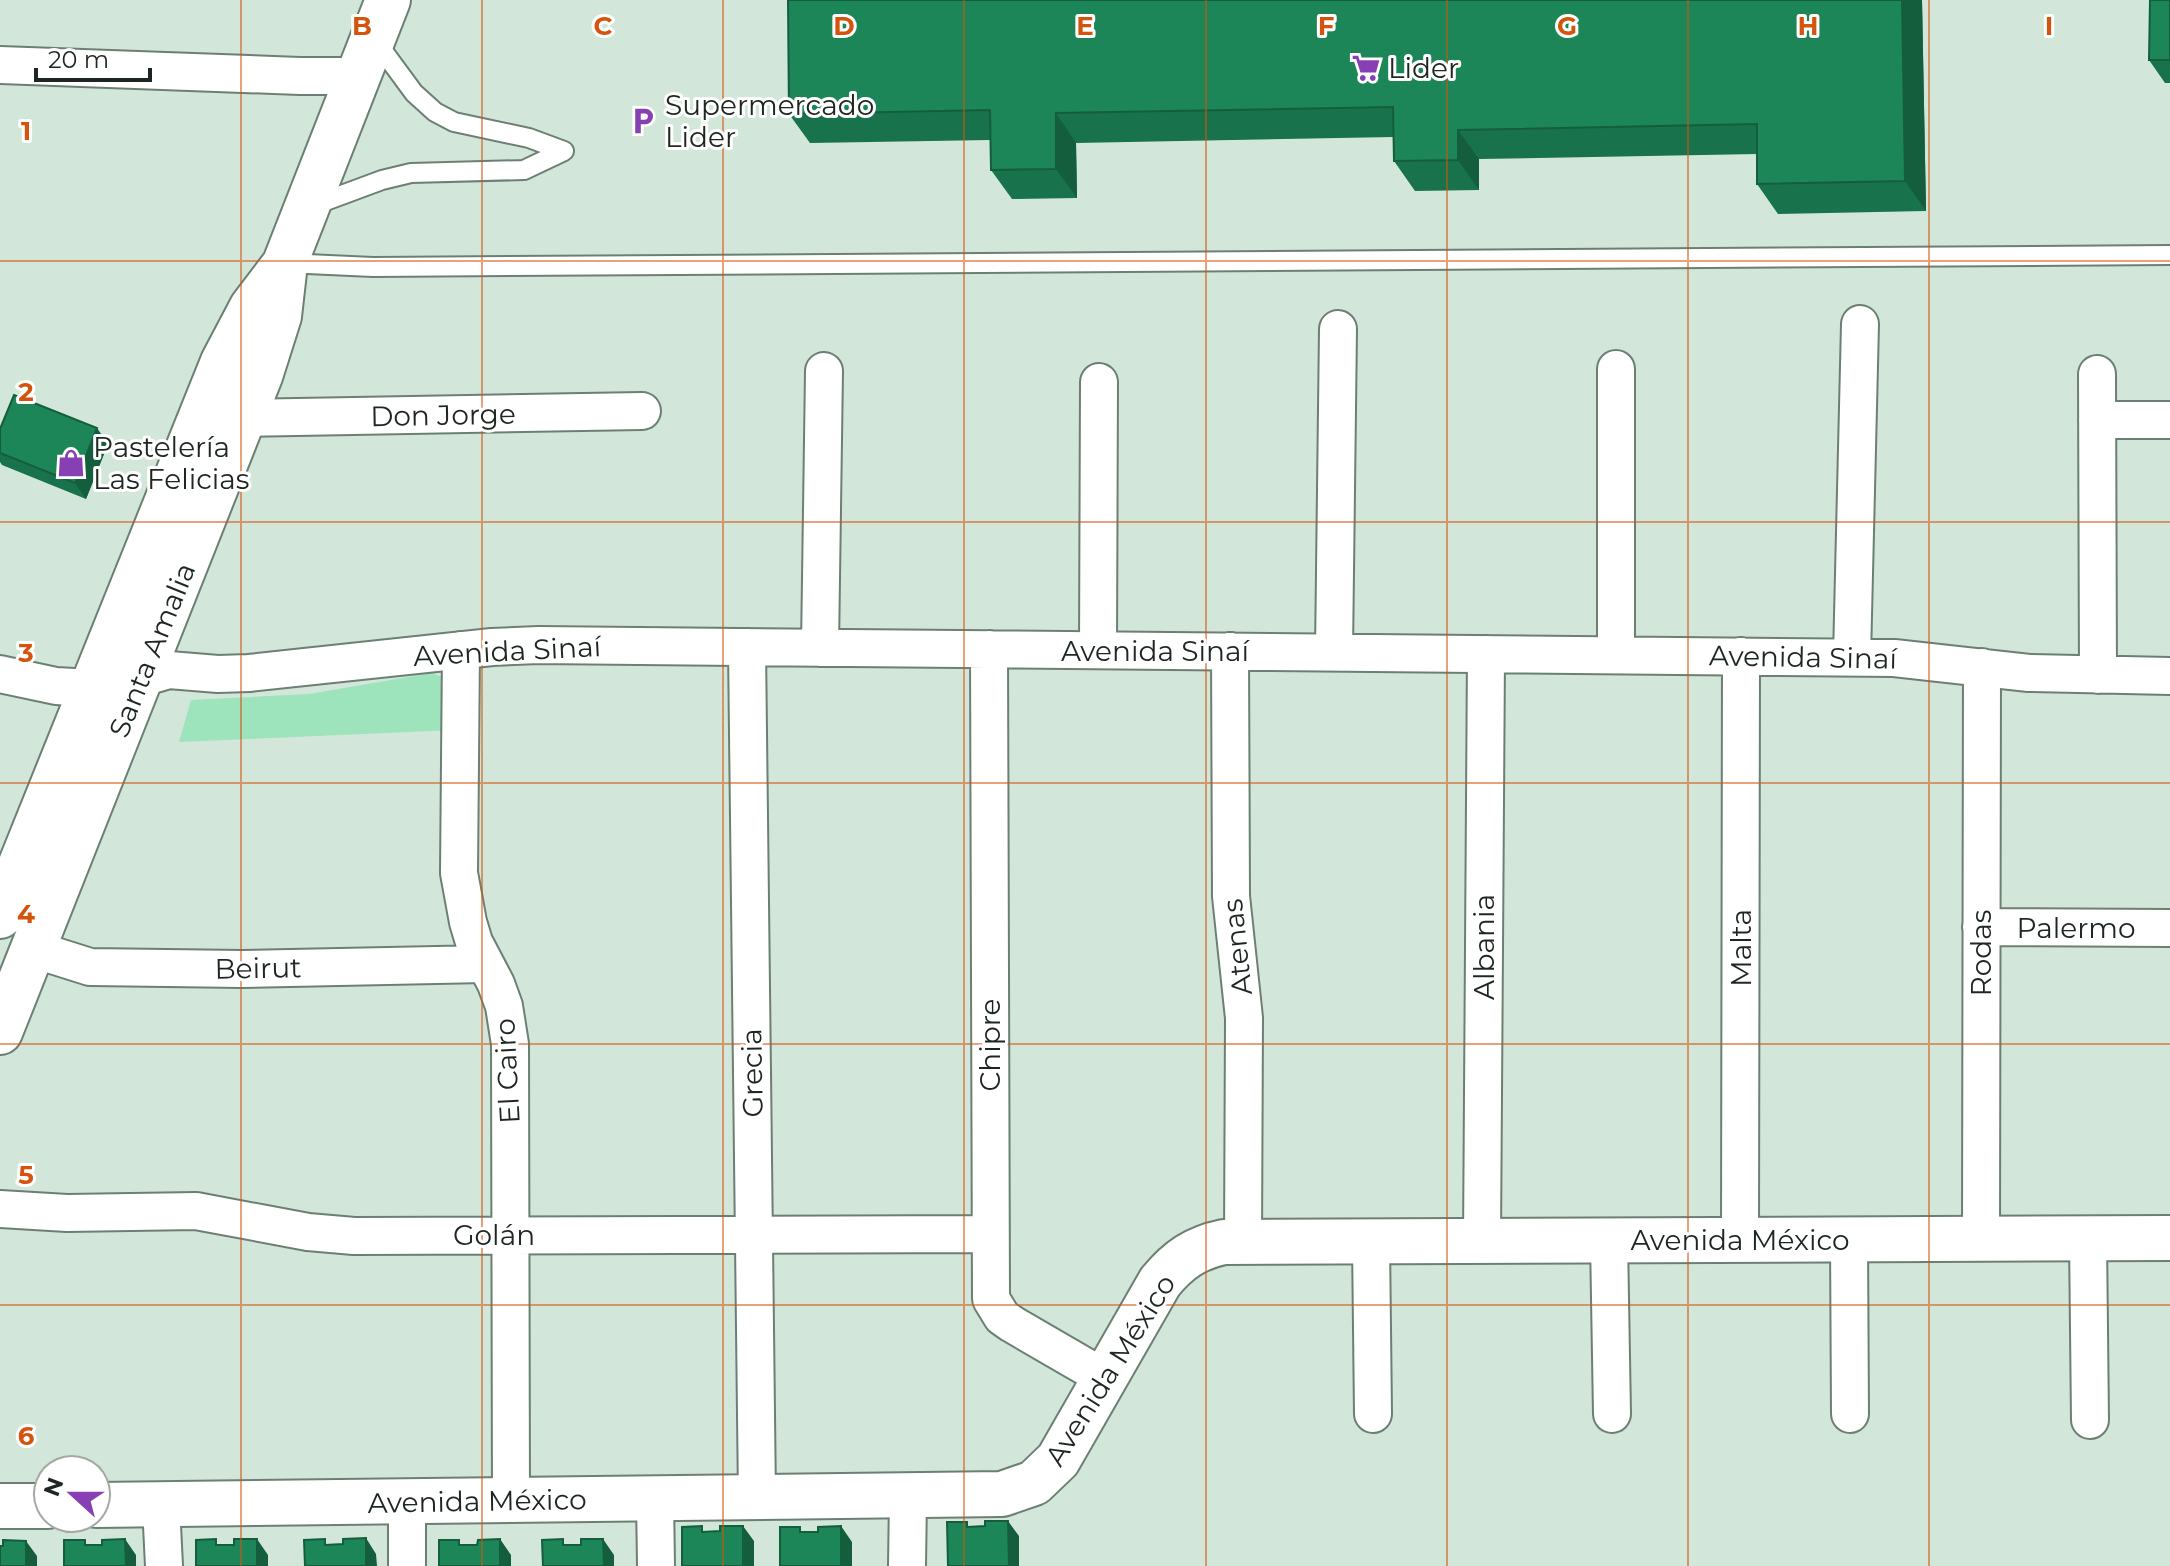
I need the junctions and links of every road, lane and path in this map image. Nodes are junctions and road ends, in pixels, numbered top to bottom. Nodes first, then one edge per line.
1 (373, 38) edge
2 (2, 70) edge
3 (307, 208) junction
4 (2170, 255) edge
5 (285, 263) junction
6 (1860, 324) dead end
7 (1338, 329) dead end
8 (1616, 369) dead end
9 (824, 371) dead end
10 (2097, 374) dead end
11 (1099, 382) dead end
12 (642, 411) dead end
13 (244, 418) junction
14 (2097, 420) junction
15 (2170, 420) edge
16 (747, 647) junction
17 (820, 648) junction
18 (989, 649) junction
19 (461, 650) junction
20 (1098, 650) junction
21 (1230, 651) junction
22 (1334, 652) junction
23 (1486, 654) junction
24 (1616, 655) junction
25 (1741, 656) junction
26 (1852, 657) junction
27 (1982, 667) junction
28 (0, 674) edge
29 (2098, 675) junction
30 (2170, 676) edge
31 (141, 677) junction
32 (92, 688) junction
33 (0, 916) edge
34 (1981, 927) junction
35 (2170, 928) edge
36 (33, 949) junction
37 (485, 964) junction
38 (0, 1032) edge
39 (0, 1209) edge
40 (753, 1234) junction
41 (990, 1234) junction
42 (510, 1235) junction
43 (2088, 1238) junction
44 (2170, 1238) edge
45 (1849, 1239) junction
46 (1981, 1239) junction
47 (1609, 1240) junction
48 (1740, 1240) junction
49 (1482, 1241) junction
50 (1243, 1242) junction
51 (1371, 1242) junction
52 (1105, 1378) junction
53 (1373, 1414) dead end
54 (1612, 1414) dead end
55 (1850, 1414) dead end
56 (2090, 1420) dead end
57 (908, 1497) junction
58 (757, 1498) junction
59 (655, 1499) junction
60 (511, 1501) junction
61 (407, 1502) junction
62 (112, 1505) edge
63 (161, 1505) junction
64 (0, 1506) edge
65 (32, 1506) edge
66 (164, 1566) edge
67 (407, 1566) edge
68 (656, 1566) edge
69 (907, 1566) edge

1 - 2 street
1 - 3 street, Santa Amalia
1 - 3 lane
3 - 5 street, Santa Amalia
4 - 5 lane
5 - 13 street, Santa Amalia
5 - 32 street, Santa Amalia
6 - 26 street
7 - 22 street
8 - 24 street
9 - 17 street
10 - 14 street
11 - 20 street
12 - 13 street, Don Jorge
13 - 31 street, Santa Amalia
14 - 15 street
14 - 29 street
16 - 17 street, Avenida Sinaí
16 - 19 street, Avenida Sinaí
16 - 40 street, Grecia
17 - 18 street, Avenida Sinaí
18 - 20 street, Avenida Sinaí
18 - 41 street, Chipre
19 - 31 street, Avenida Sinaí
19 - 37 street, El Cairo
20 - 21 street, Avenida Sinaí
21 - 22 street, Avenida Sinaí
21 - 50 street, Atenas
22 - 23 street, Avenida Sinaí
23 - 24 street, Avenida Sinaí
23 - 49 street, Albania
24 - 25 street, Avenida Sinaí
25 - 26 street, Avenida Sinaí
25 - 48 street, Malta
26 - 27 street, Avenida Sinaí
27 - 29 street, Avenida Sinaí
27 - 34 street, Rodas
28 - 32 street, Avenida Sinaí
29 - 30 street, Avenida Sinaí
31 - 32 street, Avenida Sinaí
31 - 36 street, Santa Amalia
32 - 33 street, Santa Amalia
34 - 35 street, Palermo
34 - 46 street, Rodas
36 - 37 street, Beirut
36 - 38 street, Santa Amalia
37 - 42 street, El Cairo
39 - 42 street, Golán
40 - 41 street, Golán
40 - 42 street, Golán
40 - 58 street, Grecia
41 - 52 street, Chipre
42 - 60 street, El Cairo
43 - 44 street, Avenida México
43 - 46 street, Avenida México
43 - 56 street
45 - 46 street, Avenida México
45 - 48 street, Avenida México
45 - 55 street
47 - 48 street, Avenida México
47 - 49 street, Avenida México
47 - 54 street
49 - 51 street, Avenida México
50 - 51 street, Avenida México
50 - 52 street, Avenida México
51 - 53 street
52 - 57 street, Avenida México
57 - 58 street, Avenida México
57 - 69 street
58 - 59 street, Avenida México
59 - 60 street, Avenida México
59 - 68 street
60 - 61 street, Avenida México
61 - 63 street, Avenida México
61 - 67 street
62 - 63 street, Avenida México
63 - 66 street
64 - 65 street

